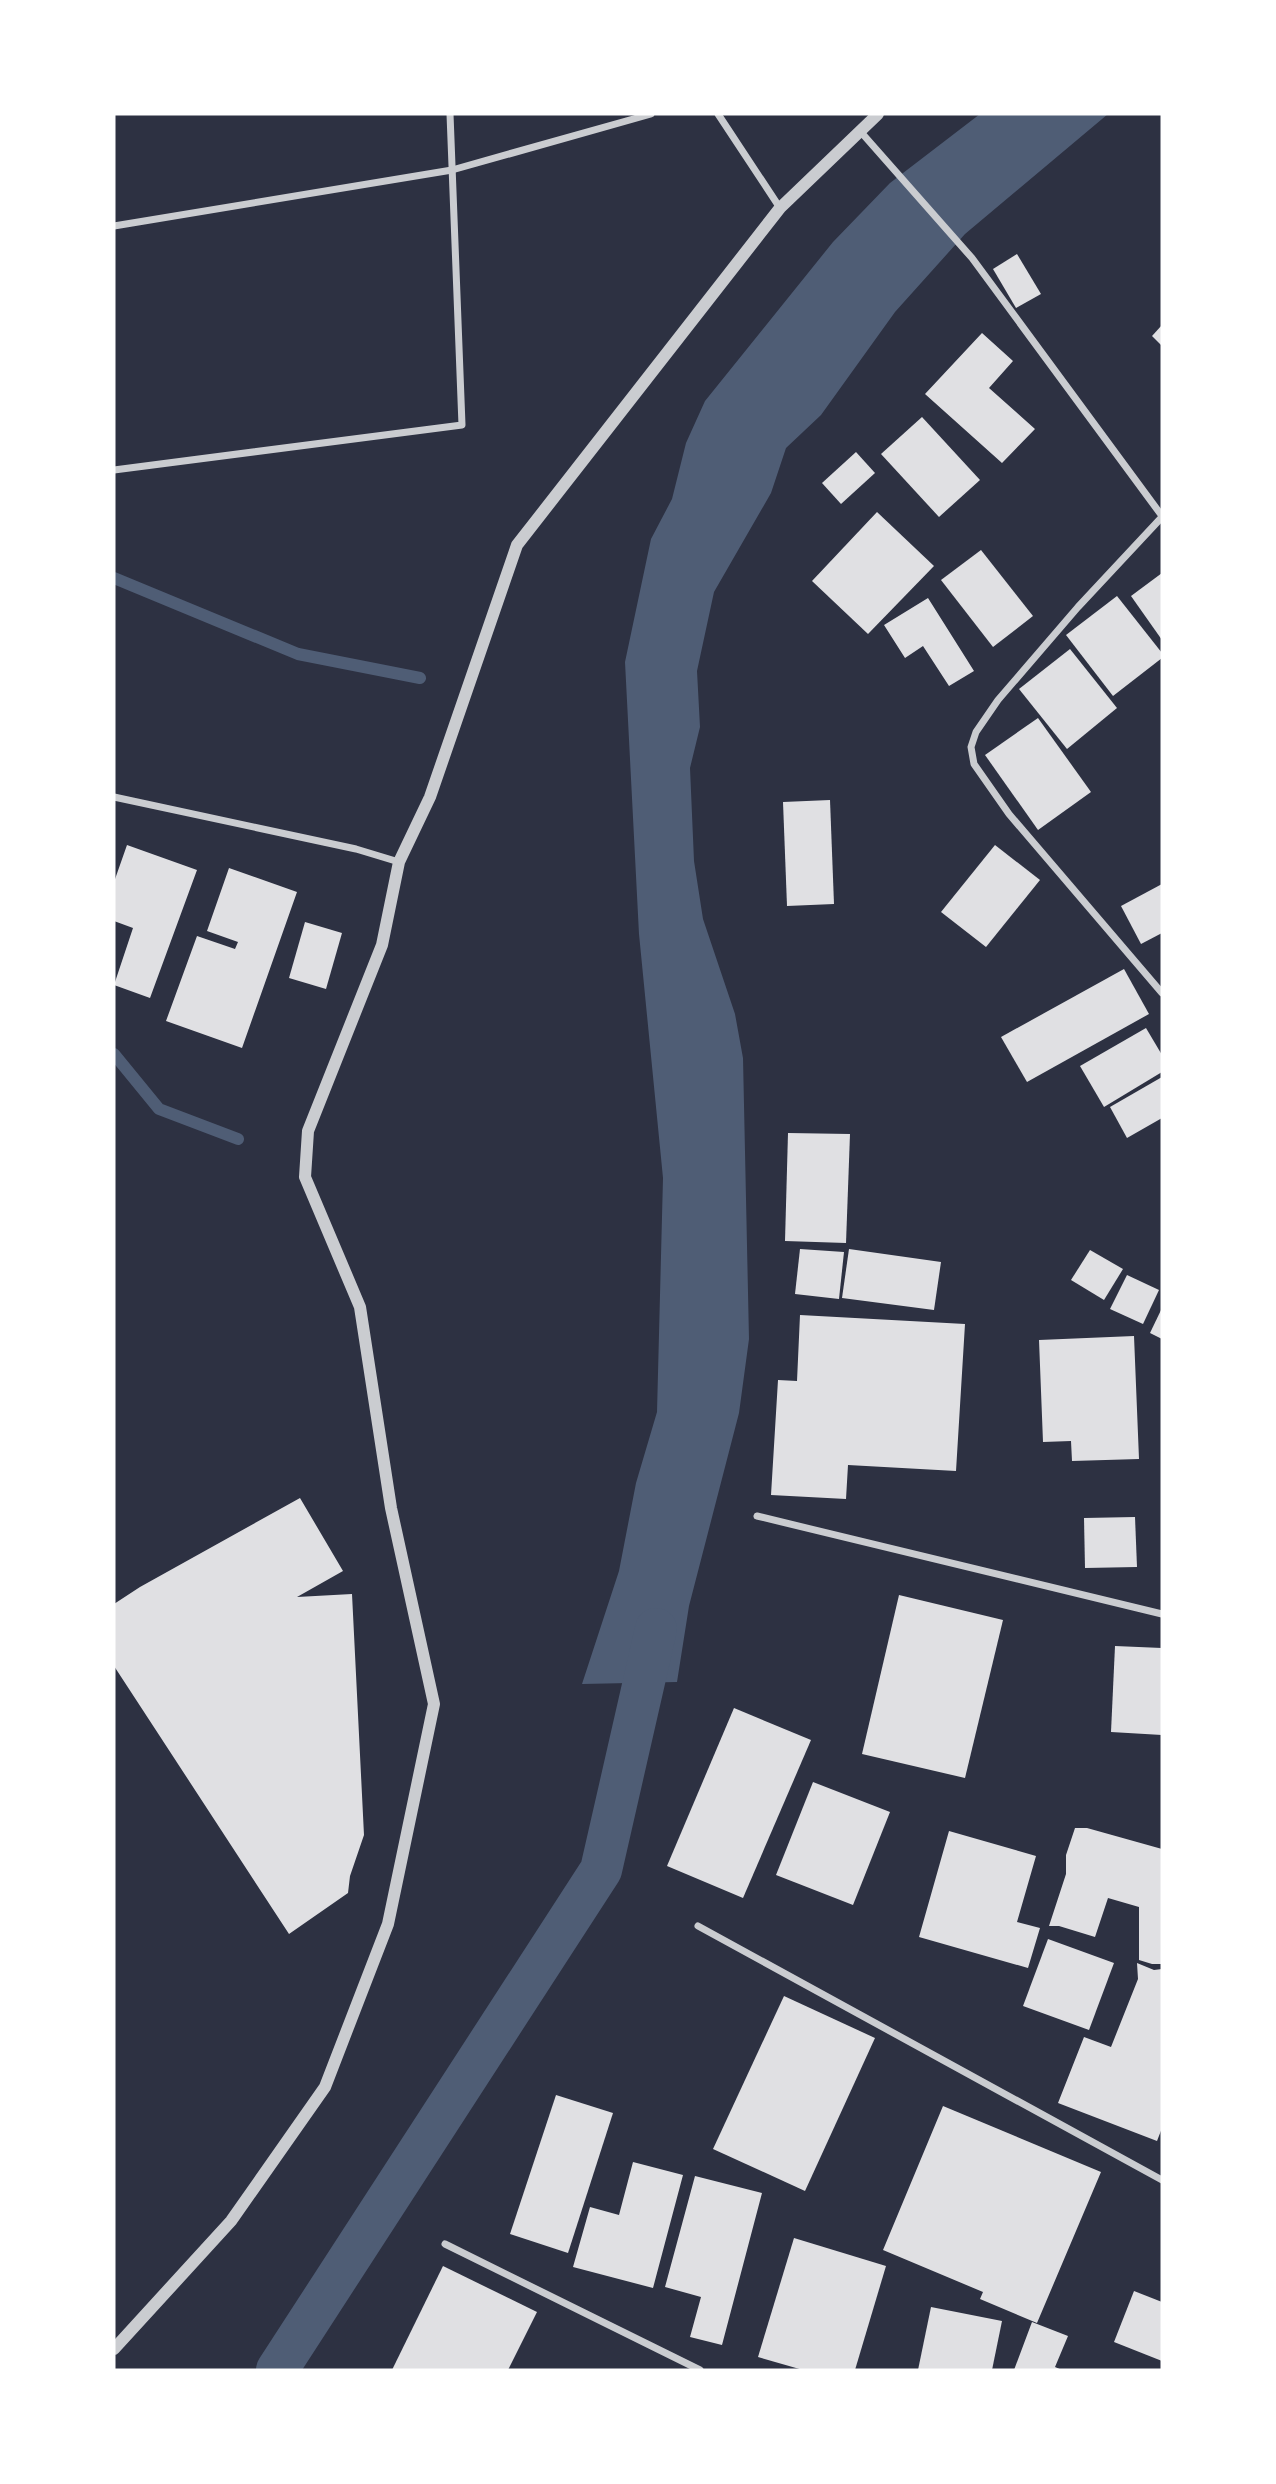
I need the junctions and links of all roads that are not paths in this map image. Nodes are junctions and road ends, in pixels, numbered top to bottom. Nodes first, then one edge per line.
1 (450, 114) edge
2 (650, 114) edge
3 (718, 114) edge
4 (878, 114) edge
5 (860, 131) junction
6 (452, 170) junction
7 (780, 208) junction
8 (114, 226) edge
9 (114, 470) edge
10 (1162, 516) edge
11 (114, 797) edge
12 (399, 863) junction
13 (1162, 993) edge
14 (757, 1516) dead end
15 (1162, 1614) edge
16 (698, 1926) dead end
17 (1162, 2180) edge
18 (445, 2244) dead end
19 (114, 2349) edge
20 (700, 2370) edge

1 - 6 street
2 - 6 street
3 - 7 street
4 - 5 street
5 - 7 street
5 - 10 street
6 - 8 street
6 - 9 street
7 - 12 street
10 - 13 street
11 - 12 street
12 - 19 street
14 - 15 street
16 - 17 street
18 - 20 street

